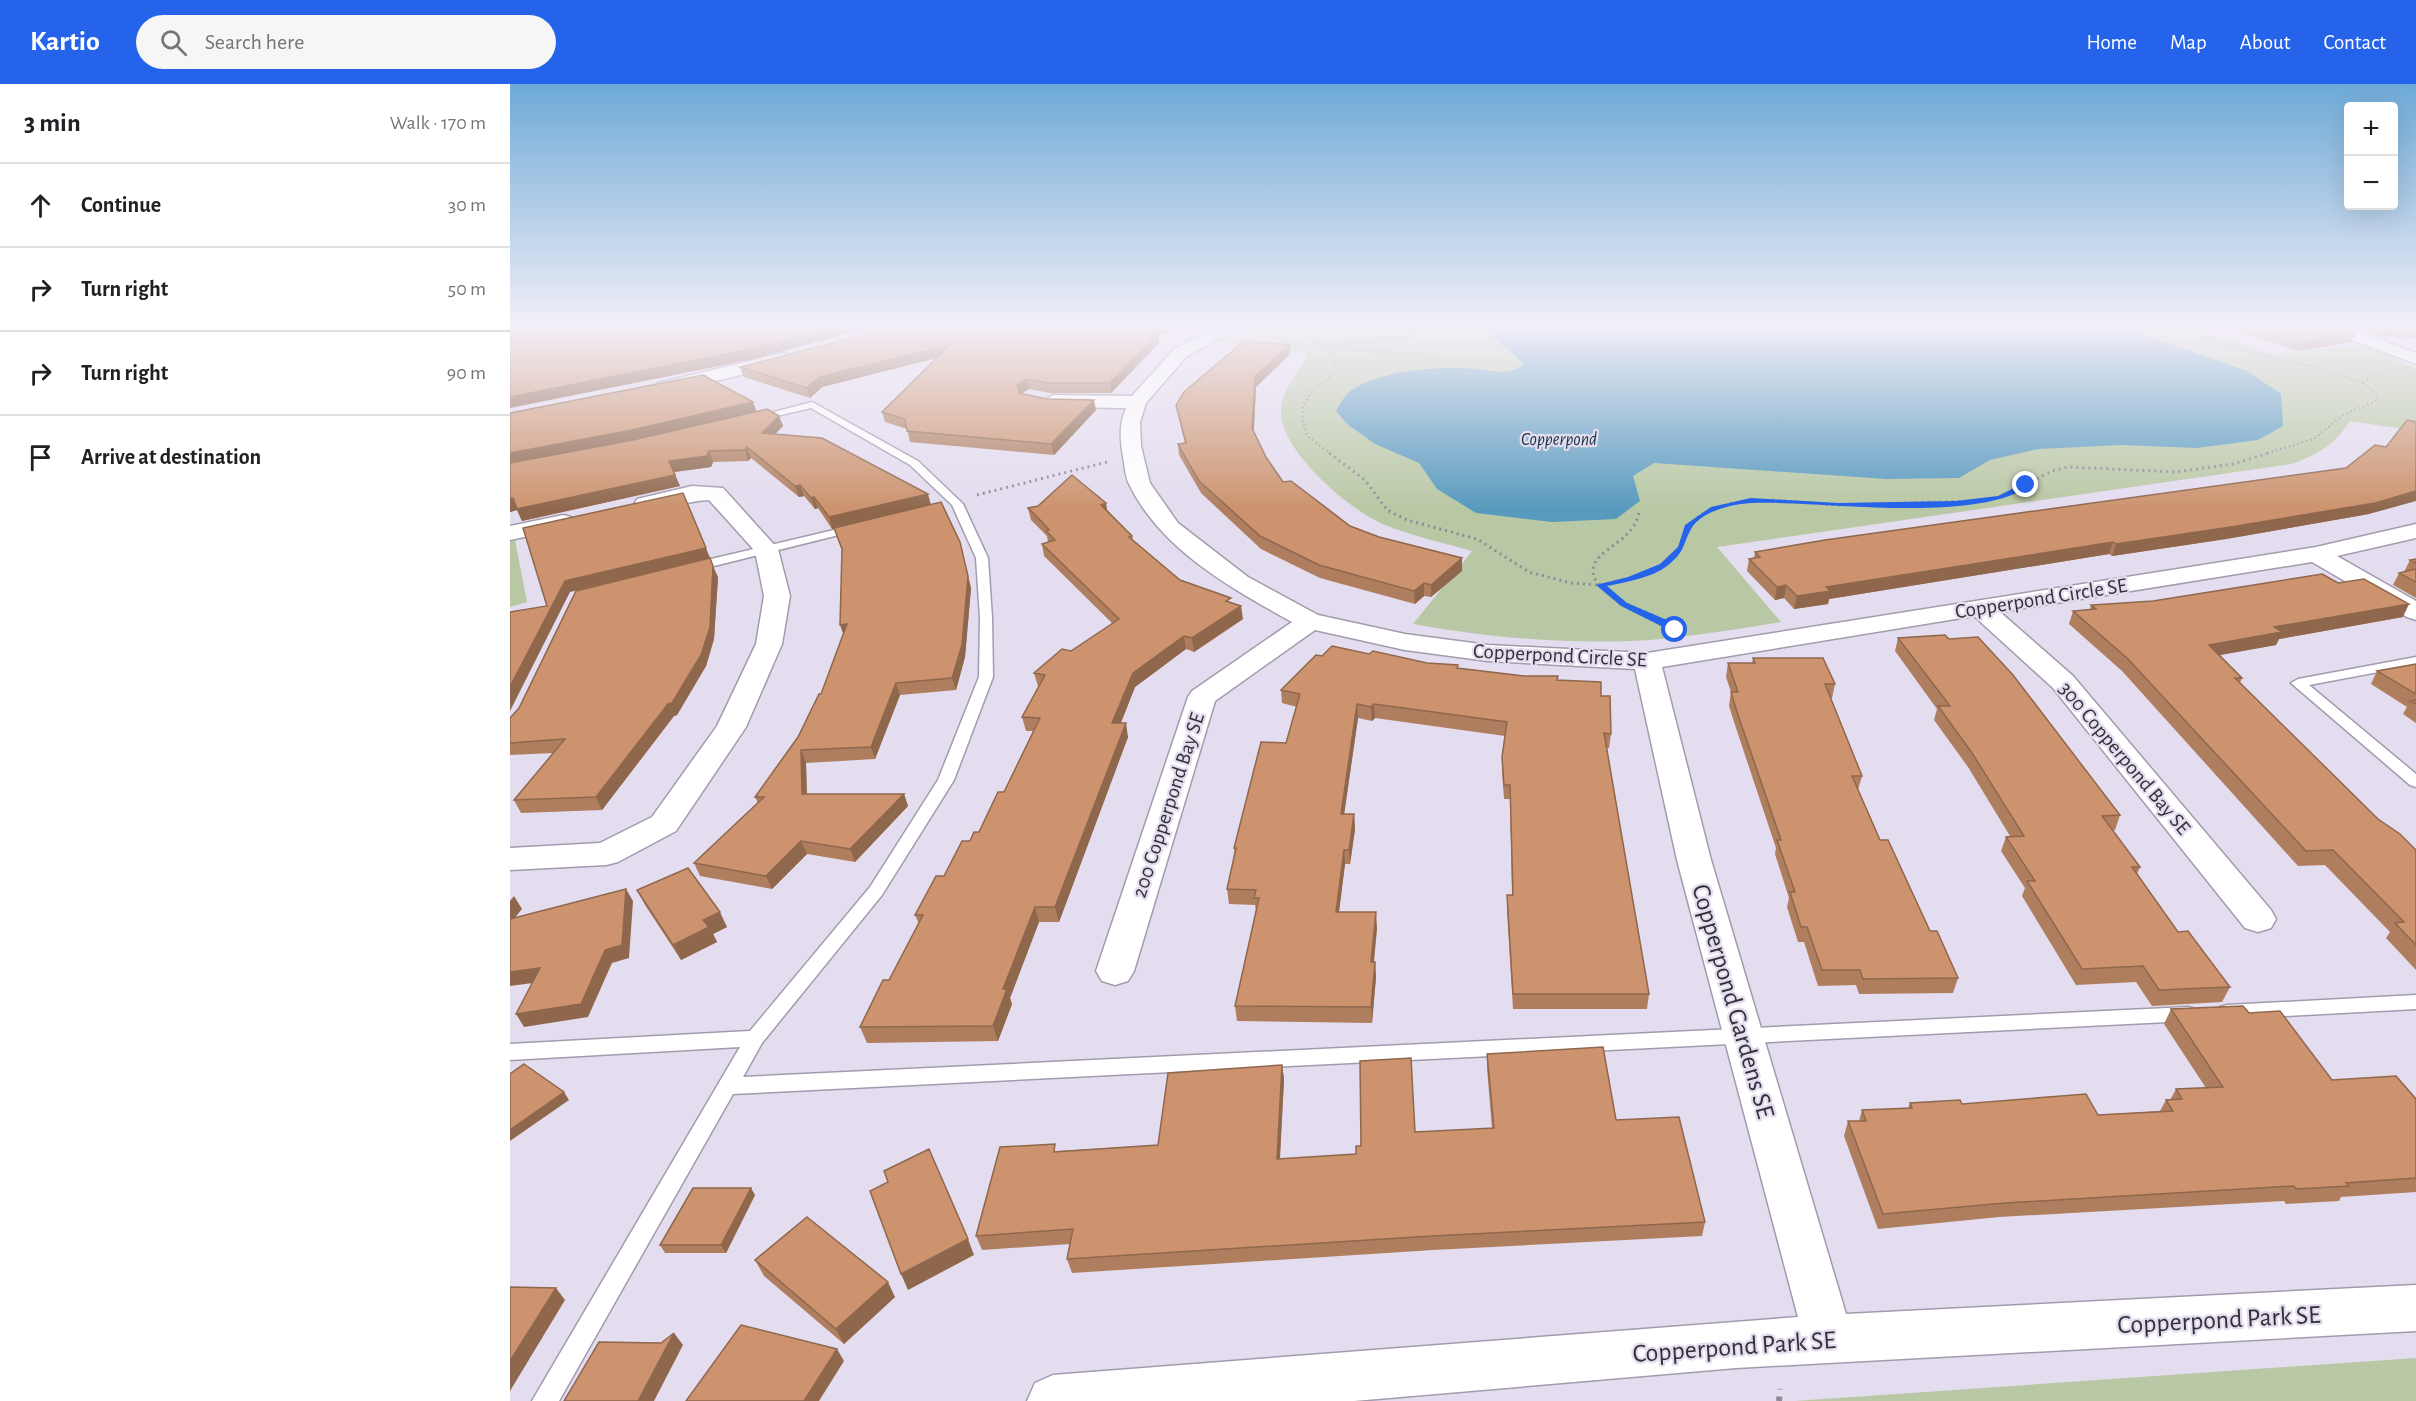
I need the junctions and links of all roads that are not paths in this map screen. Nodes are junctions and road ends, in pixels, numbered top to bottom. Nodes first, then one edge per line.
1 (1151, 386) edge
2 (1040, 399) edge
3 (1137, 402) junction
4 (742, 421) edge
5 (624, 509) edge
6 (589, 516) edge
7 (870, 525) edge
8 (2416, 531) edge
9 (510, 533) edge
10 (766, 549) junction
11 (2316, 554) junction
12 (676, 572) edge
13 (1980, 608) junction
14 (2416, 612) edge
15 (1310, 621) junction
16 (1647, 661) junction
17 (2416, 661) edge
18 (2416, 782) edge
19 (510, 859) edge
20 (2258, 919) dead end
21 (1115, 971) dead end
22 (2416, 1002) edge
23 (1743, 1037) junction
24 (755, 1038) junction
25 (510, 1052) edge
26 (729, 1086) junction
27 (2416, 1308) edge
28 (1829, 1339) junction
29 (545, 1401) edge
30 (1053, 1401) edge

1 - 3 street
2 - 3 street
3 - 15 street, Copperpond Circle SE
4 - 24 lane
5 - 10 street
6 - 9 street
7 - 10 lane
8 - 11 street, Copperpond Circle SE
10 - 12 lane
10 - 19 street
11 - 13 street, Copperpond Circle SE
11 - 14 street
13 - 16 street, Copperpond Circle SE
13 - 20 street, 300 Copperpond Bay SE
15 - 16 street, Copperpond Circle SE
15 - 21 street, 200 Copperpond Bay SE
16 - 23 street, Copperpond Gardens SE
17 - 18 lane
22 - 23 lane
23 - 26 lane
23 - 28 street, Copperpond Gardens SE
24 - 25 lane
24 - 26 lane
26 - 29 lane
27 - 28 street, Copperpond Park SE
28 - 30 street, Copperpond Park SE

